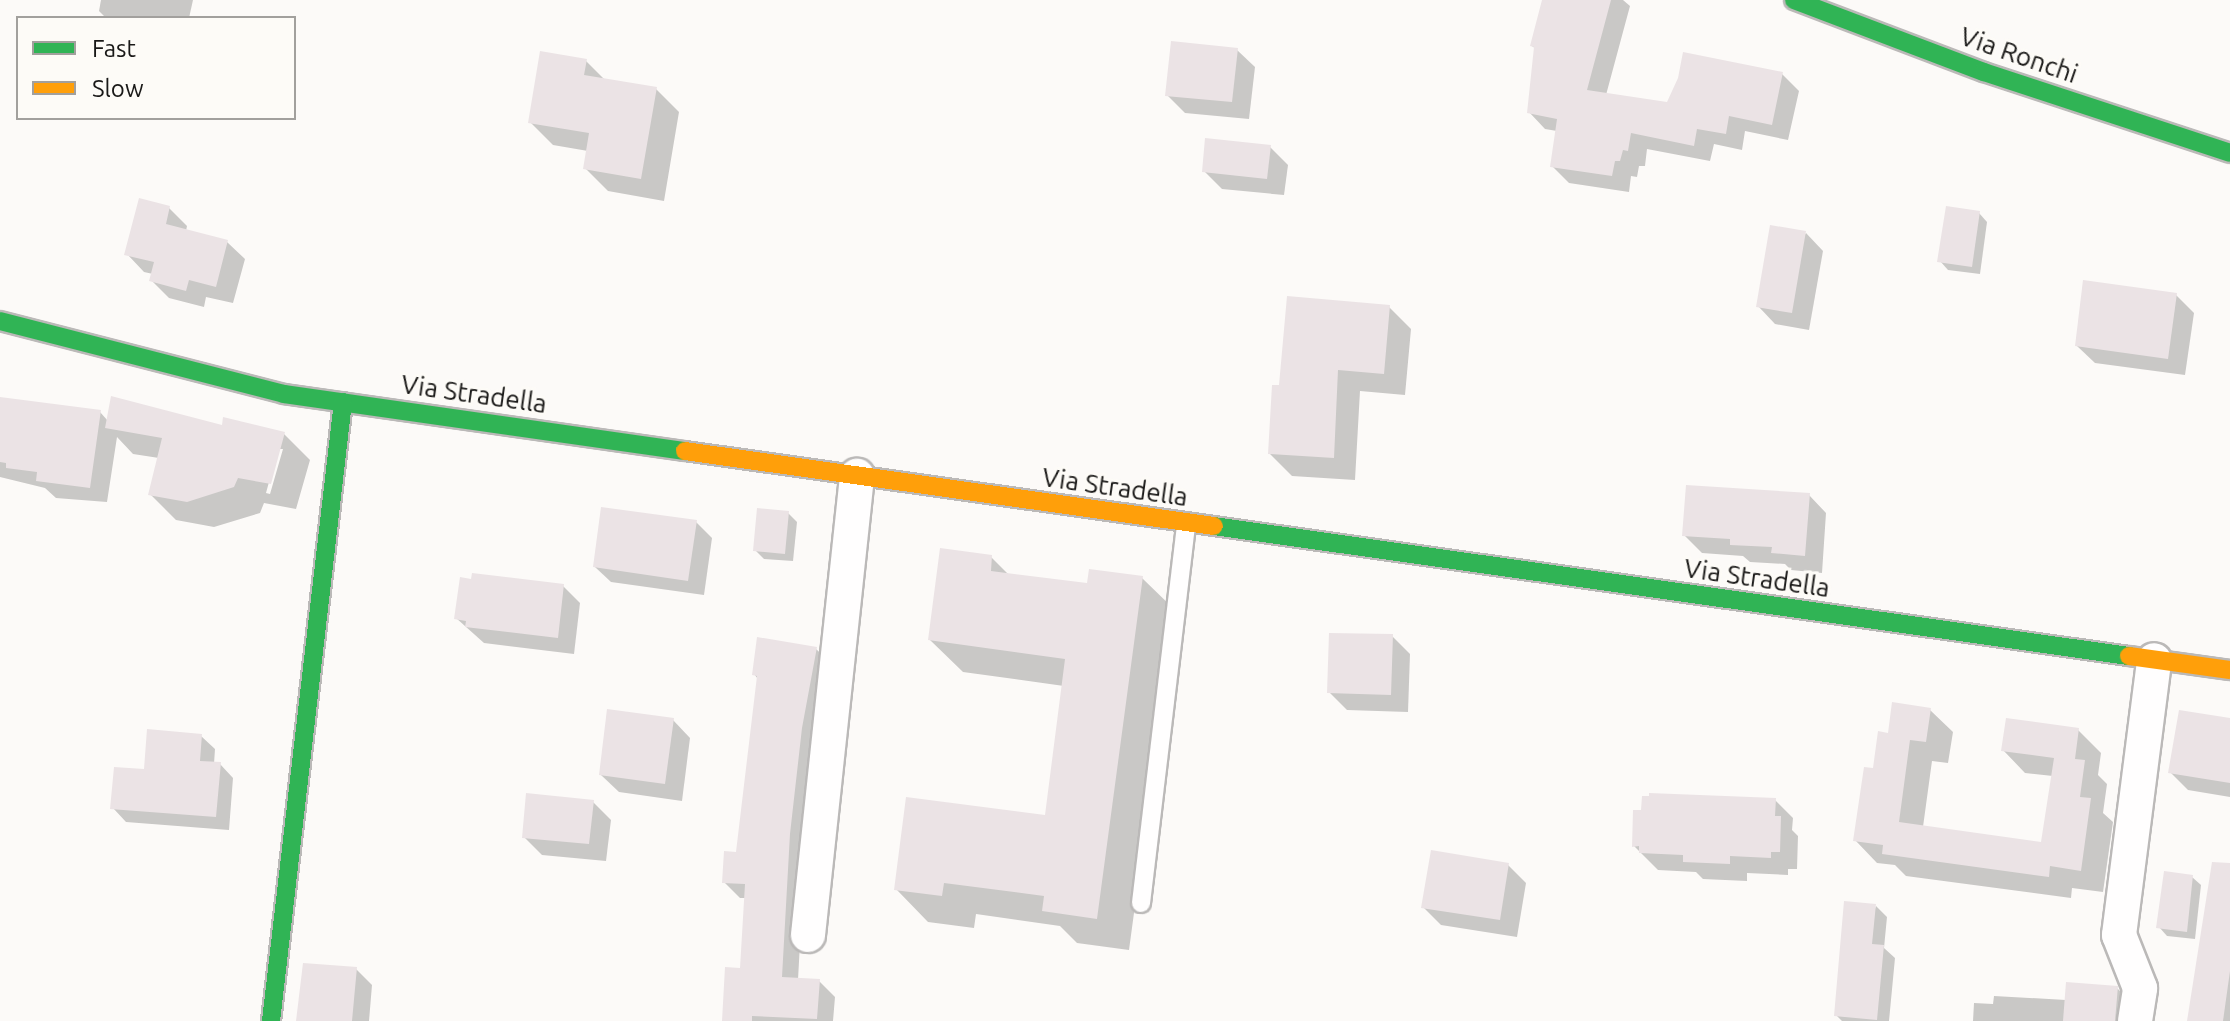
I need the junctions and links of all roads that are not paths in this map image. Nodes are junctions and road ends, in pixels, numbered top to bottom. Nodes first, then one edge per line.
1 (1794, 0) edge
2 (2230, 153) edge
3 (0, 321) edge
4 (343, 402) junction
5 (857, 476) junction
6 (1186, 524) junction
7 (2154, 660) junction
8 (2230, 670) edge
9 (1141, 903) dead end
10 (808, 935) dead end
11 (271, 1021) edge
12 (2135, 1021) edge

1 - 2 street, Via Ronchi
3 - 4 street, Via Stradella
4 - 5 street, Via Stradella
4 - 11 street
5 - 6 street, Via Stradella
5 - 10 street
6 - 7 street, Via Stradella
6 - 9 lane
7 - 8 street, Via Stradella
7 - 12 street

